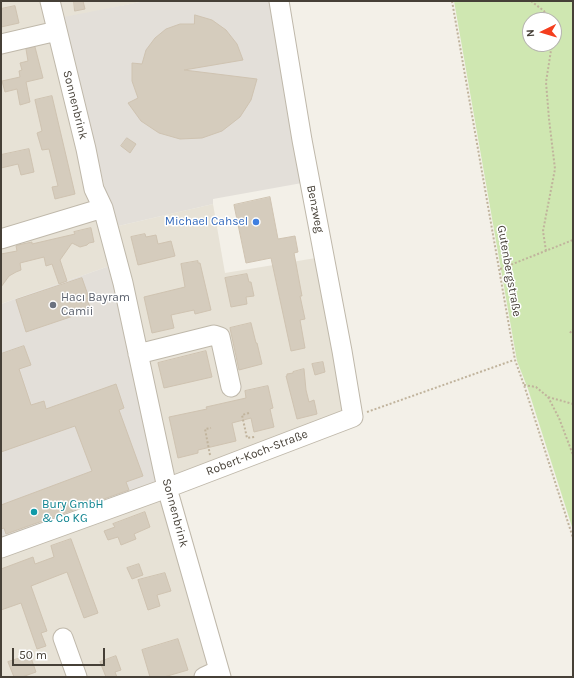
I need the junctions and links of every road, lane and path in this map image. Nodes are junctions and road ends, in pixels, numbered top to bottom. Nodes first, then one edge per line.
1 (50, 1) edge
2 (279, 1) edge
3 (452, 1) edge
4 (531, 1) edge
5 (544, 12) edge
6 (58, 31) junction
7 (1, 44) edge
8 (551, 52) edge
9 (103, 208) junction
10 (1, 239) edge
11 (573, 240) edge
12 (546, 251) junction
13 (499, 270) junction
14 (573, 329) edge
15 (570, 333) dead end
16 (138, 354) junction
17 (515, 360) junction
18 (524, 385) junction
19 (231, 387) dead end
20 (548, 397) junction
21 (573, 404) edge
22 (249, 413) dead end
23 (353, 417) junction
24 (211, 428) dead end
25 (260, 436) dead end
26 (573, 454) edge
27 (213, 470) junction
28 (167, 488) junction
29 (573, 538) edge
30 (1, 548) edge
31 (63, 638) dead end
32 (215, 675) edge
33 (78, 677) edge

1 - 6 street, Sonnenbrink
2 - 23 street, Benzweg
3 - 13 path, Gutenbergstraße
4 - 5 path
6 - 7 street
6 - 9 street, Sonnenbrink
8 - 12 path
9 - 10 street
9 - 16 street, Sonnenbrink
11 - 12 path
12 - 13 path
13 - 17 path, Gutenbergstraße
14 - 15 path
16 - 19 street
16 - 28 street, Sonnenbrink
17 - 18 path, Gutenbergstraße
17 - 23 path
18 - 20 path
18 - 29 path, Gutenbergstraße
20 - 21 path
20 - 26 path
22 - 25 path
23 - 27 street, Robert-Koch-Straße
24 - 27 path
27 - 28 street, Robert-Koch-Straße
28 - 30 street, Robert-Koch-Straße
28 - 32 street, Sonnenbrink
31 - 33 street

